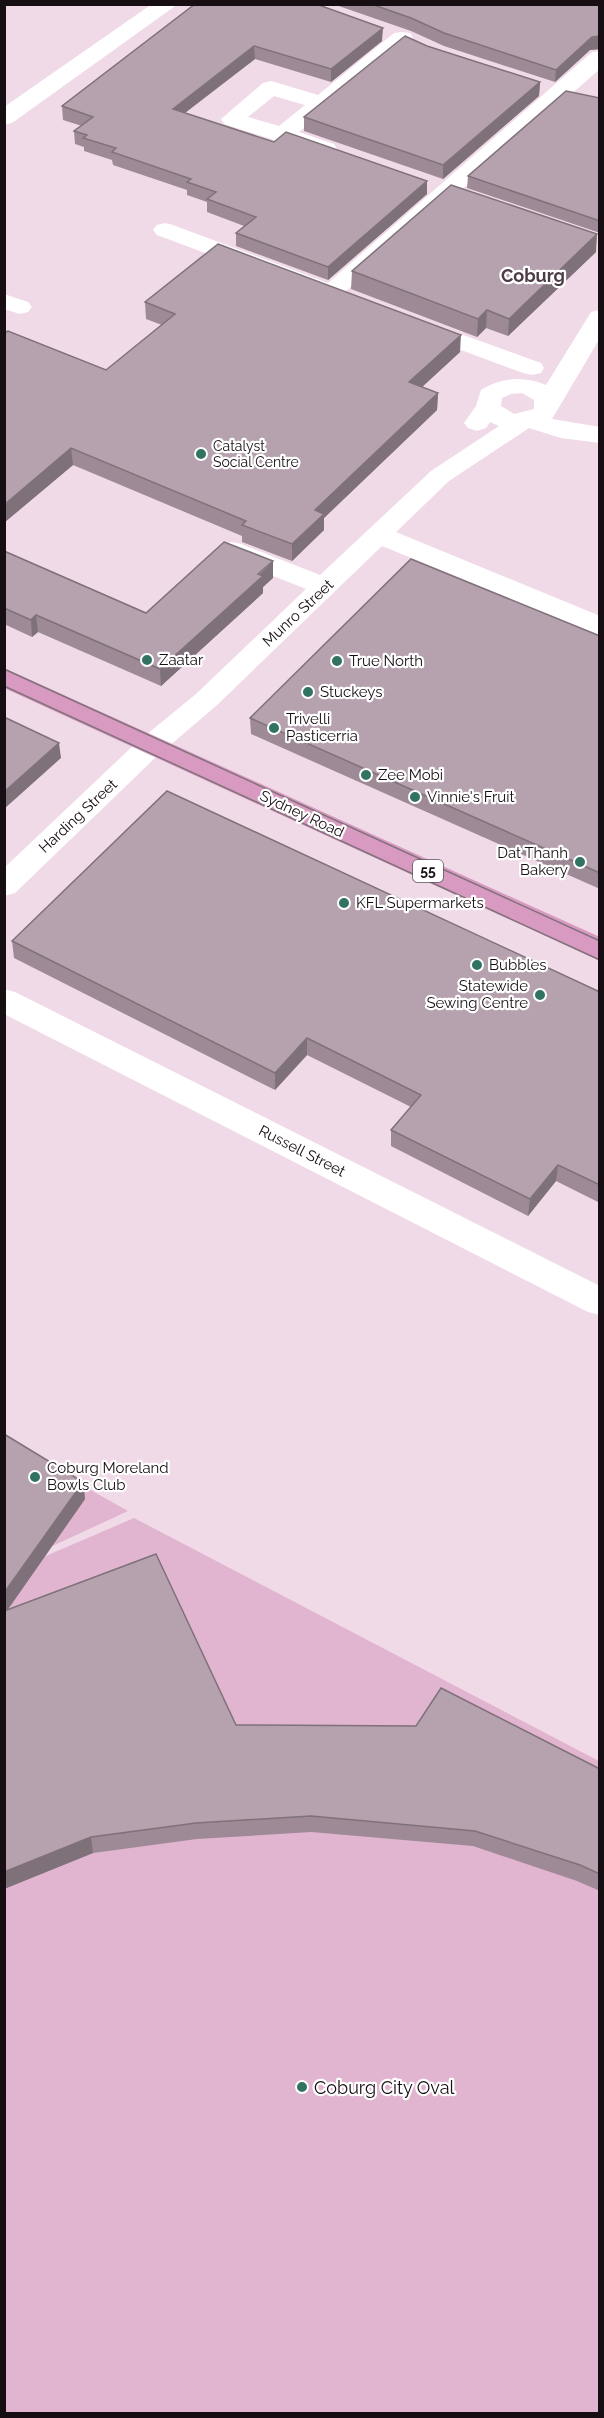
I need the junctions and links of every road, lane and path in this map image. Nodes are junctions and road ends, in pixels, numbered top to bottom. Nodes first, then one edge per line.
1 (168, 4) edge
2 (380, 30) edge
3 (402, 38) junction
4 (424, 48) edge
5 (600, 57) edge
6 (539, 87) dead end
7 (572, 94) junction
8 (321, 103) junction
9 (4, 118) edge
10 (283, 135) junction
11 (348, 157) edge
12 (425, 183) edge
13 (447, 190) junction
14 (469, 198) edge
15 (165, 230) dead end
16 (394, 316) edge
17 (600, 317) edge
18 (532, 368) junction
19 (513, 386) junction
20 (548, 403) junction
21 (488, 406) junction
22 (525, 421) junction
23 (600, 433) edge
24 (440, 476) junction
25 (379, 536) junction
26 (228, 548) edge
27 (325, 587) junction
28 (600, 626) edge
29 (4, 677) edge
30 (152, 745) junction
31 (4, 886) edge
32 (600, 950) edge
33 (4, 1000) edge
34 (600, 1302) edge

1 - 9 street
2 - 3 street
3 - 4 street
3 - 8 street
5 - 7 street
6 - 7 street
7 - 13 street
8 - 10 street
8 - 10 street
10 - 11 street
12 - 13 street
13 - 14 street
13 - 15 street
16 - 18 street
17 - 18 street
17 - 20 street
18 - 19 street
19 - 20 street
19 - 21 street, Munro Street
20 - 22 street, Munro Street
20 - 23 street
21 - 22 street
21 - 24 street, Munro Street
22 - 23 street
22 - 24 street, Munro Street
24 - 25 street, Munro Street
25 - 27 street, Munro Street
25 - 28 street
26 - 27 street
27 - 30 street, Munro Street
29 - 30 highway, Sydney Road / 55
30 - 31 street, Harding Street
30 - 32 highway, Sydney Road / 55
33 - 34 street, Russell Street

